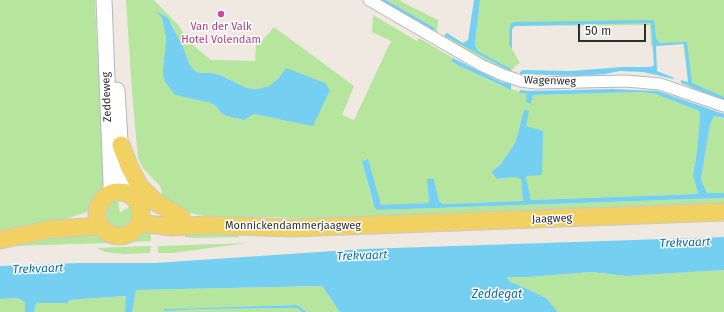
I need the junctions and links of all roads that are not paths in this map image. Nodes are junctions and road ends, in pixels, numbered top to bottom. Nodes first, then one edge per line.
1 (104, 0) edge
2 (113, 0) edge
3 (369, 0) edge
4 (724, 106) edge
5 (121, 145) junction
6 (117, 193) junction
7 (724, 212) edge
8 (140, 217) junction
9 (181, 217) junction
10 (99, 219) junction
11 (205, 225) junction
12 (380, 225) joint
13 (0, 240) edge

1 - 6 main road, Zeddeweg
2 - 5 main road, Zeddeweg
3 - 4 street, Wagenweg
5 - 6 main road, Zeddeweg
5 - 9 main road
6 - 8 main road
6 - 10 main road
7 - 12 main road, Jaagweg
8 - 9 main road, Monnickendammerjaagweg
8 - 10 main road
8 - 11 main road, Monnickendammerjaagweg
9 - 11 main road, Monnickendammerjaagweg
10 - 13 main road
11 - 12 main road, Monnickendammerjaagweg

